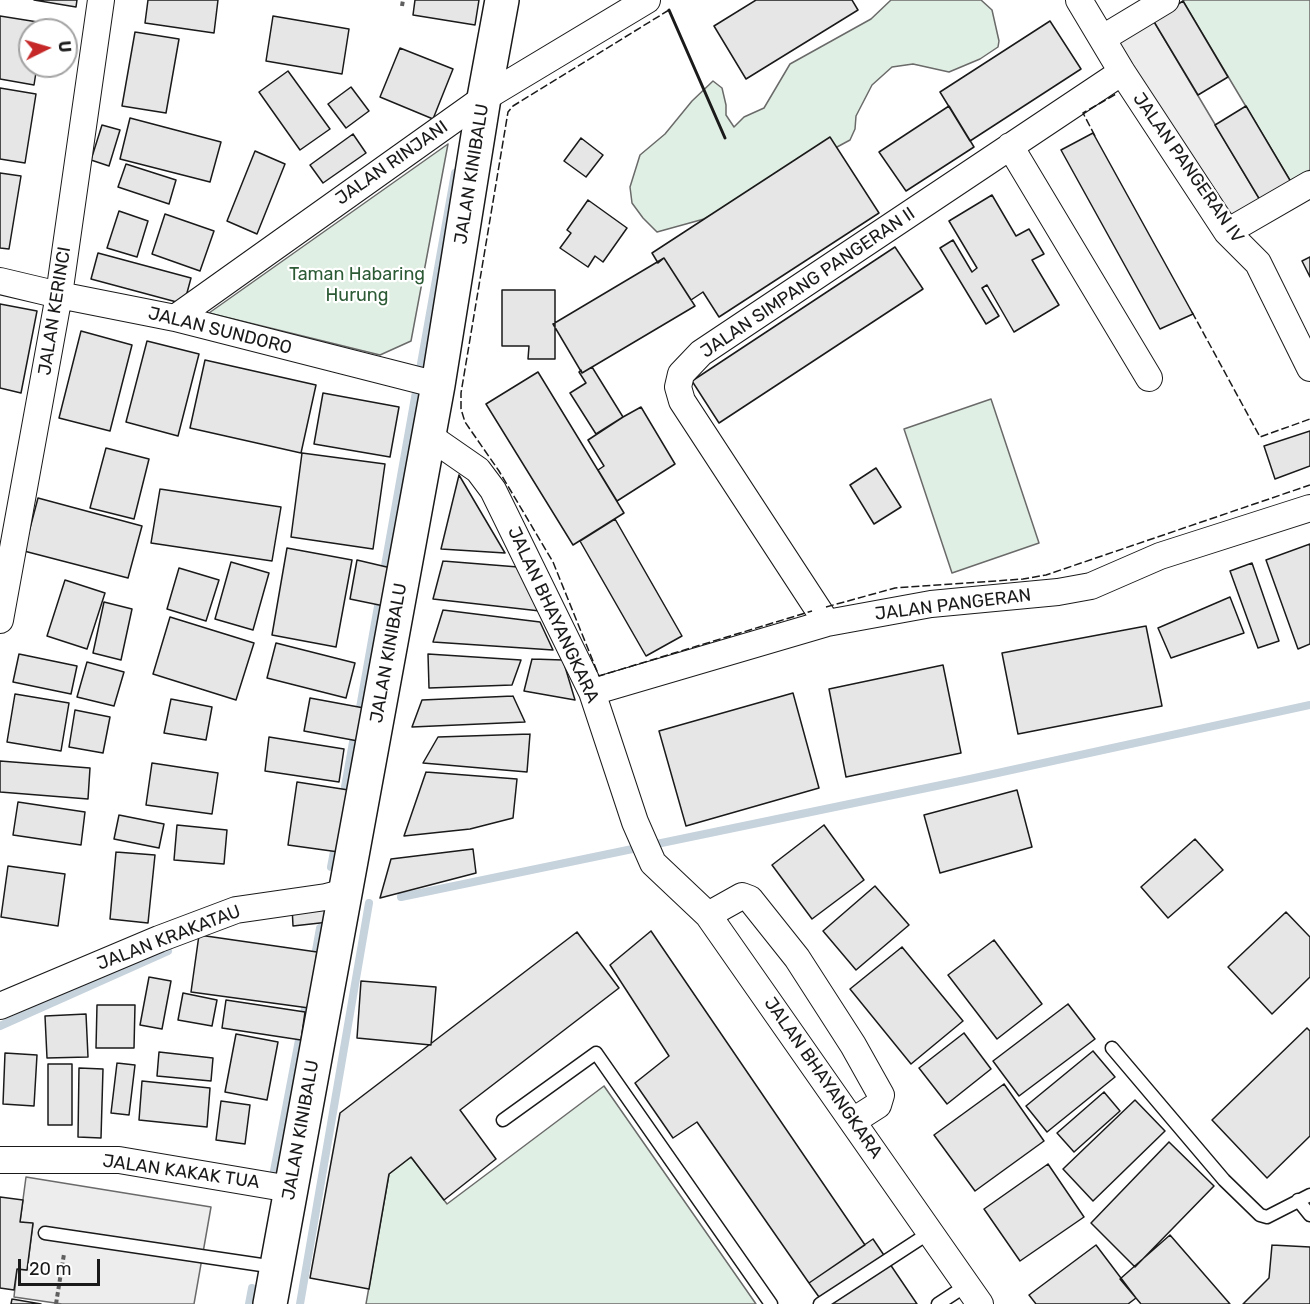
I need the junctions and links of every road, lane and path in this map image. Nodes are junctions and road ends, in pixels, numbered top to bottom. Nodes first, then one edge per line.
1 (101, 0) edge
2 (403, 0) edge
3 (502, 0) edge
4 (647, 0) edge
5 (1079, 0) edge
6 (1166, 0) edge
7 (402, 6) dead end
8 (1103, 38) junction
9 (1122, 72) junction
10 (484, 98) junction
11 (1010, 146) junction
12 (1310, 184) edge
13 (1227, 232) junction
14 (0, 281) edge
15 (59, 295) junction
16 (175, 318) junction
17 (1310, 368) edge
18 (1149, 378) dead end
19 (438, 385) junction
20 (429, 436) junction
21 (1310, 507) edge
22 (0, 620) edge
23 (828, 623) junction
24 (592, 692) junction
25 (345, 892) junction
26 (708, 915) junction
27 (0, 1006) edge
28 (1112, 1048) dead end
29 (503, 1120) dead end
30 (853, 1121) junction
31 (0, 1160) edge
32 (290, 1189) junction
33 (1310, 1195) edge
34 (1298, 1200) junction
35 (1310, 1215) edge
36 (45, 1233) dead end
37 (930, 1233) junction
38 (68, 1236) junction
39 (276, 1267) junction
40 (974, 1294) edge
41 (56, 1304) edge
42 (272, 1304) edge
43 (771, 1304) edge
44 (820, 1304) edge
45 (938, 1304) edge

1 - 15 street, JALAN KERINCI
2 - 7 path
3 - 10 street, JALAN KINIBALU
4 - 10 street, JALAN RINJANI
5 - 8 street, JALAN PANGERAN IV
6 - 8 street
8 - 9 street, JALAN PANGERAN IV
9 - 11 street, JALAN SIMPANG PANGERAN II
9 - 13 street, JALAN PANGERAN IV
10 - 16 street, JALAN RINJANI
10 - 19 street, JALAN KINIBALU
11 - 18 street
11 - 23 street, JALAN SIMPANG PANGERAN II
12 - 13 street
13 - 17 street, JALAN PANGERAN IV
14 - 15 street, JALAN SUNDORO
15 - 16 street, JALAN SUNDORO
15 - 22 street, JALAN KERINCI
16 - 19 street, JALAN SUNDORO
19 - 20 street, JALAN KINIBALU
20 - 24 street, JALAN BHAYANGKARA
20 - 25 street, JALAN KINIBALU
21 - 23 street, JALAN PANGERAN
23 - 24 street, JALAN PANGERAN
24 - 26 street, JALAN BHAYANGKARA
25 - 27 street, JALAN KRAKATAU
25 - 32 street, JALAN KINIBALU
26 - 30 street, JALAN BHAYANGKARA
26 - 30 street
28 - 34 lane
29 - 43 lane
30 - 37 street, JALAN BHAYANGKARA
31 - 32 street, JALAN KAKAK TUA
32 - 39 street, JALAN KINIBALU
33 - 34 lane
34 - 35 lane
36 - 38 lane
37 - 40 street, JALAN BHAYANGKARA
37 - 44 lane
38 - 39 lane
38 - 41 path
39 - 42 street, JALAN KINIBALU
40 - 45 lane

